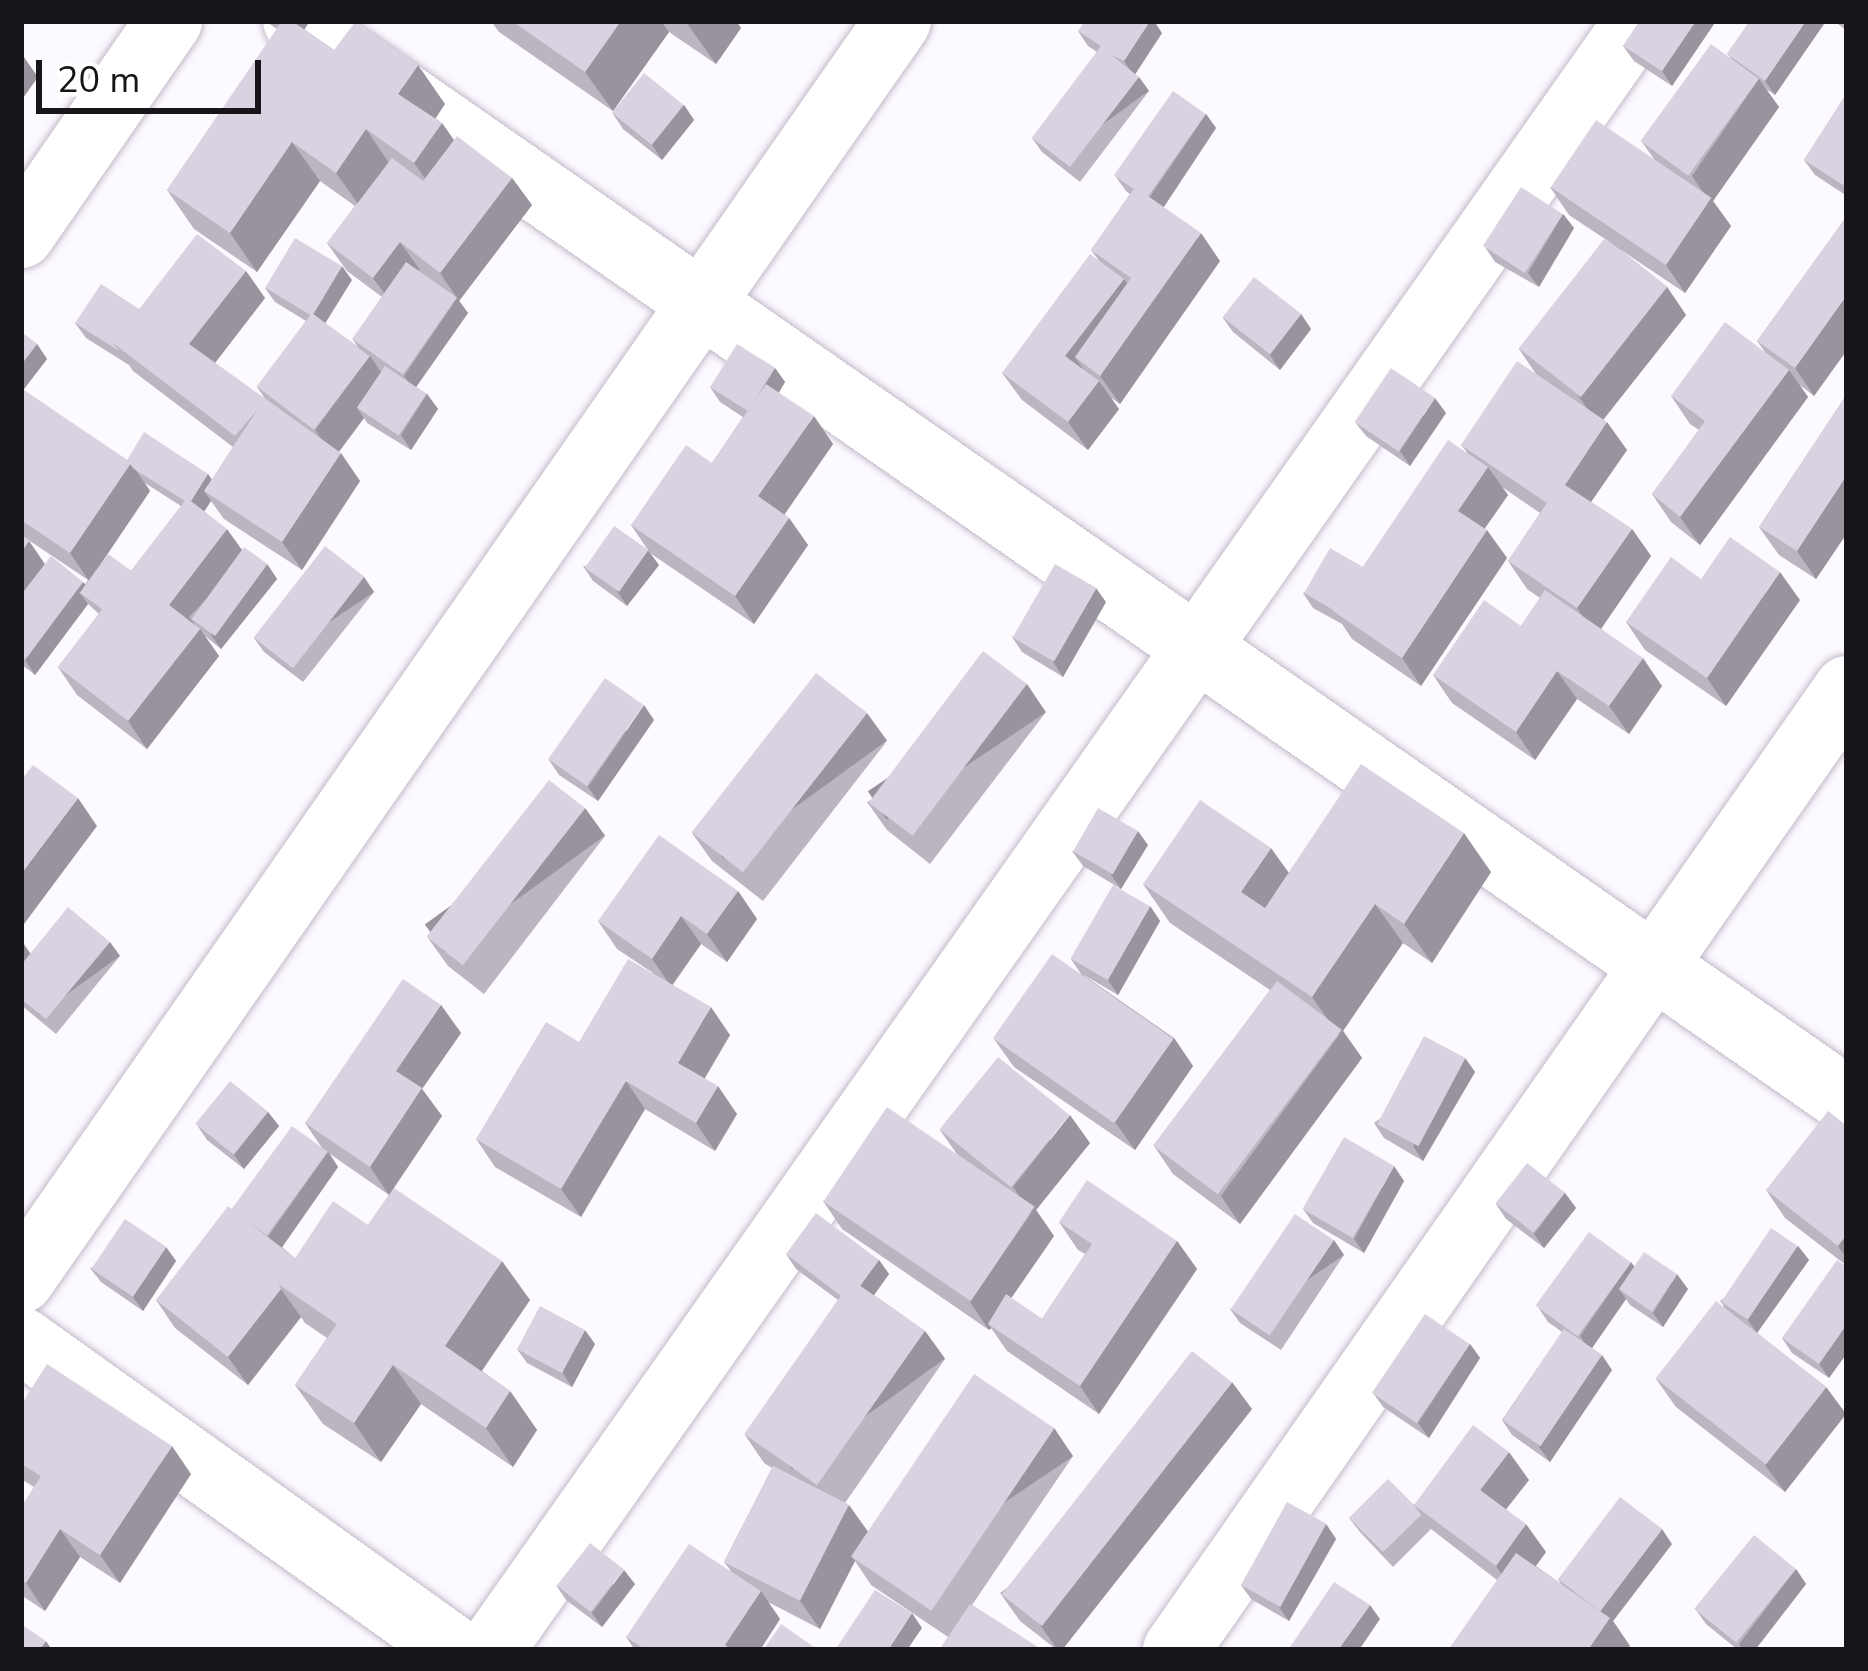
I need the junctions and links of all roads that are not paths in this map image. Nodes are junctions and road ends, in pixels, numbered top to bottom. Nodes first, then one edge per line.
1 (169, 21) edge
2 (296, 21) edge
3 (898, 21) edge
4 (1638, 21) edge
5 (21, 236) edge
6 (699, 300) junction
7 (1195, 648) junction
8 (1847, 689) edge
9 (1649, 966) junction
10 (1847, 1100) edge
11 (21, 1280) edge
12 (21, 1340) edge
13 (455, 1650) edge
14 (491, 1650) edge
15 (1176, 1650) edge

1 - 5 street
2 - 6 street
3 - 6 street
4 - 7 street
6 - 7 street
6 - 11 street
7 - 9 street
7 - 14 street
8 - 9 street
9 - 10 street
9 - 15 street
12 - 13 street

